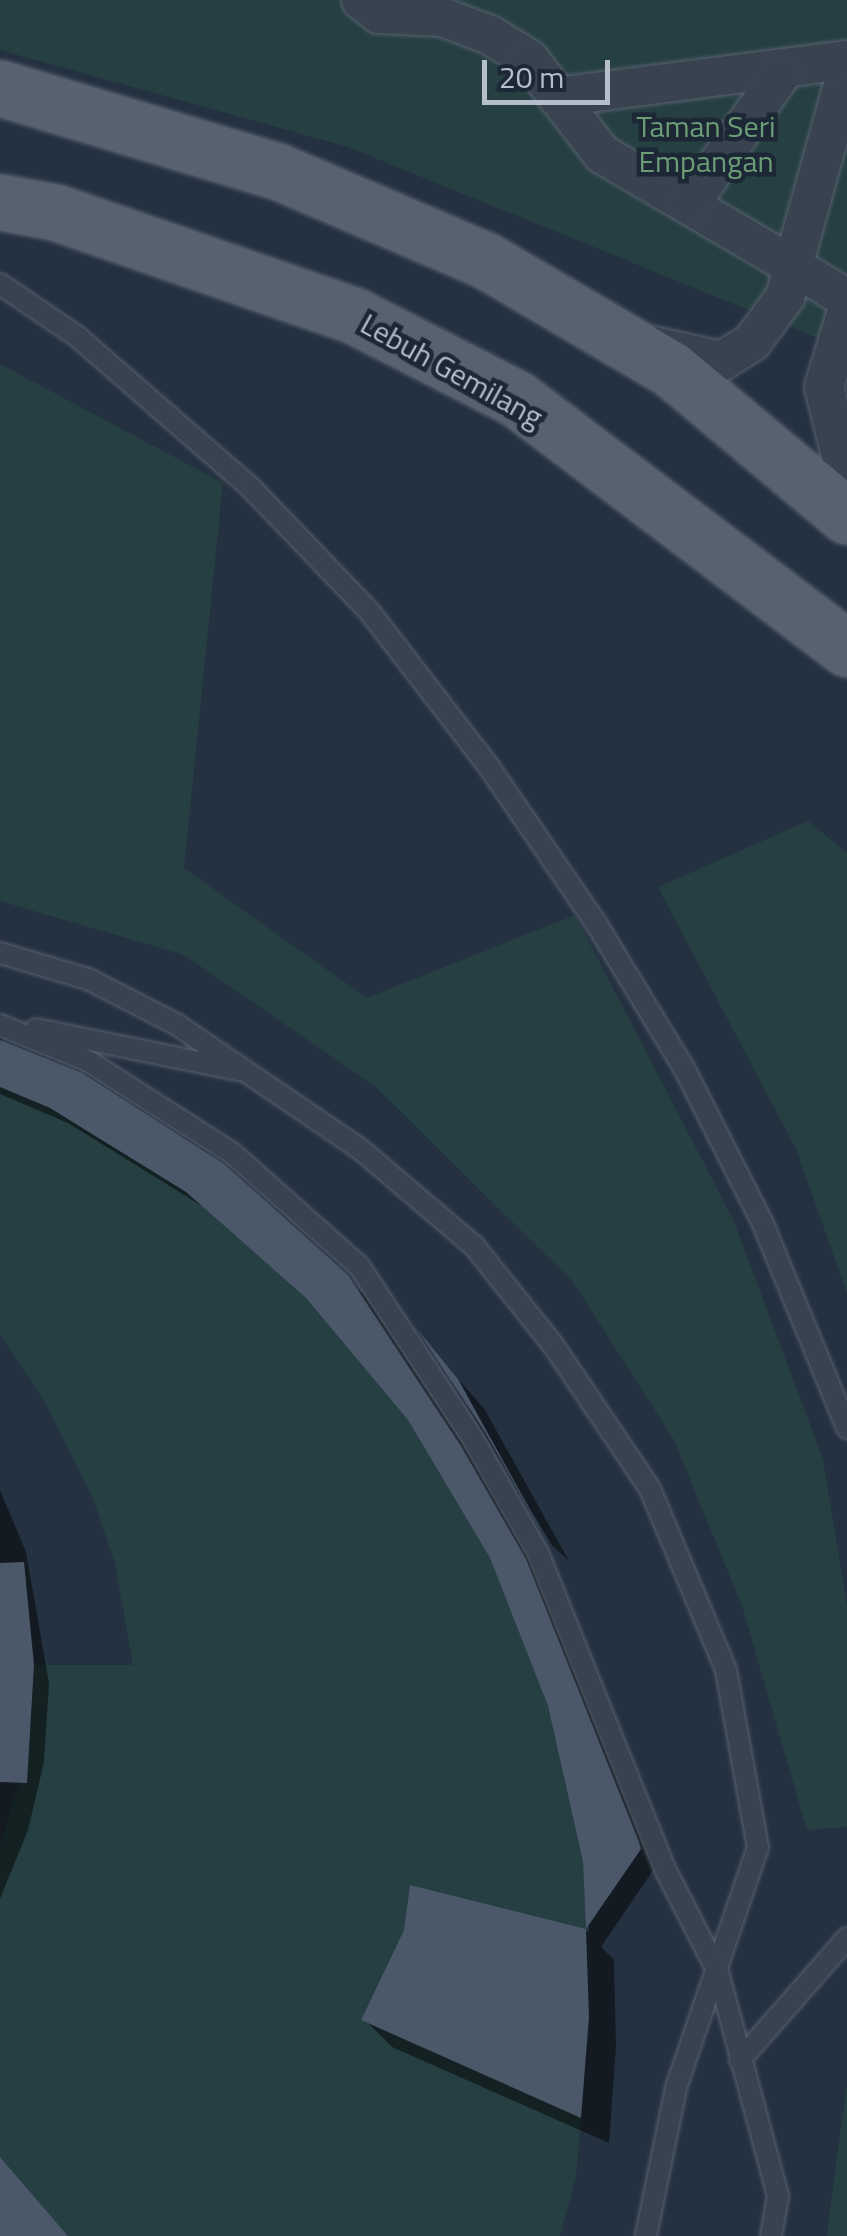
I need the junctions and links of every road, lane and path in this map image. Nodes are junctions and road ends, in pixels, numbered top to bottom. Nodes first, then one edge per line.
1 (362, 0) edge
2 (847, 60) edge
3 (847, 71) edge
4 (782, 74) junction
5 (0, 88) edge
6 (557, 97) junction
7 (0, 202) edge
8 (690, 205) junction
9 (793, 266) junction
10 (0, 284) edge
11 (847, 299) edge
12 (847, 311) edge
13 (621, 339) junction
14 (847, 480) edge
15 (847, 516) edge
16 (847, 649) edge
17 (0, 952) edge
18 (0, 1023) edge
19 (251, 1072) junction
20 (847, 1428) edge
21 (847, 1938) edge
22 (718, 1972) junction
23 (740, 2060) junction
24 (646, 2236) edge
25 (771, 2236) edge

1 - 6 street
2 - 4 street
3 - 9 street
4 - 6 street
4 - 8 street
5 - 13 main road
6 - 8 street
7 - 16 main road, Lebuh Gemilang
8 - 9 street
9 - 11 street
9 - 13 street
10 - 20 lane
12 - 14 street
13 - 15 main road
17 - 19 lane
18 - 19 lane
18 - 22 lane
19 - 22 lane
21 - 23 lane
22 - 23 lane
22 - 24 lane
23 - 25 lane

